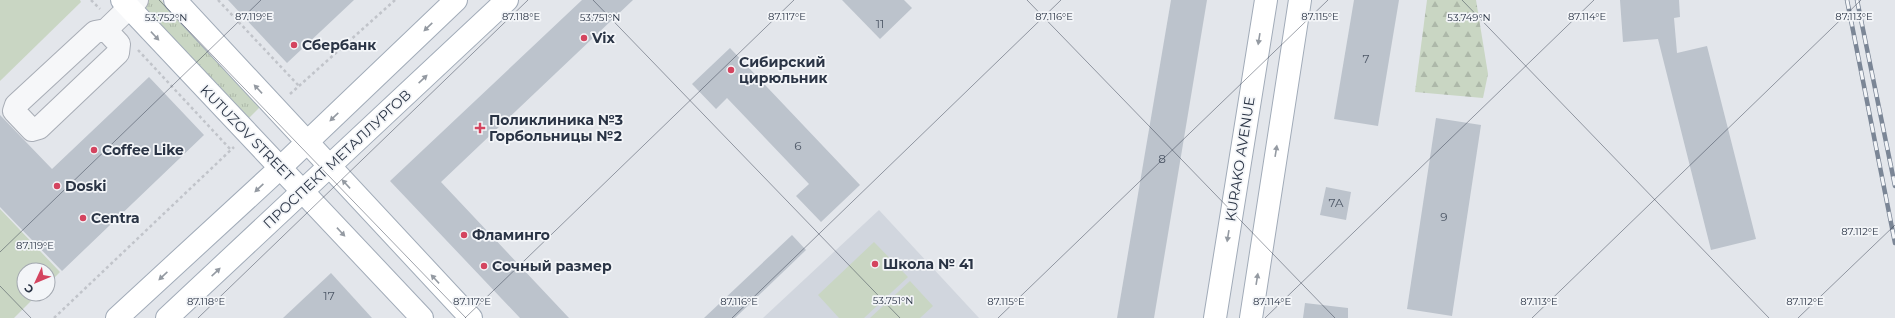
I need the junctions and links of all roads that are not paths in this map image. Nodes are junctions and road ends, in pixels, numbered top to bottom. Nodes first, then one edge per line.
1 (175, 0) edge
2 (456, 0) edge
3 (507, 0) edge
4 (1266, 0) edge
5 (1300, 0) edge
6 (129, 3) edge
7 (109, 26) junction
8 (307, 142) junction
9 (330, 167) junction
10 (280, 168) junction
11 (302, 191) junction
12 (117, 318) edge
13 (167, 318) edge
14 (422, 318) edge
15 (471, 318) edge
16 (1215, 318) edge
17 (1251, 318) edge

8 -> 1 main road
2 -> 8 main road
9 -> 3 main road, ПРОСПЕКТ МЕТАЛЛУРГОВ
4 -> 16 main road, KURAKO AVENUE
17 -> 5 main road
6 - 7 lane
6 -> 10 main road, KUTUZOV STREET
7 - 7 lane
8 - 9 main road
8 - 10 main road
9 - 11 main road, ПРОСПЕКТ МЕТАЛЛУРГОВ
15 -> 9 main road
10 - 11 main road, KUTUZOV STREET
10 -> 12 main road
13 -> 11 main road, ПРОСПЕКТ МЕТАЛЛУРГОВ
11 -> 14 main road, KUTUZOV STREET

